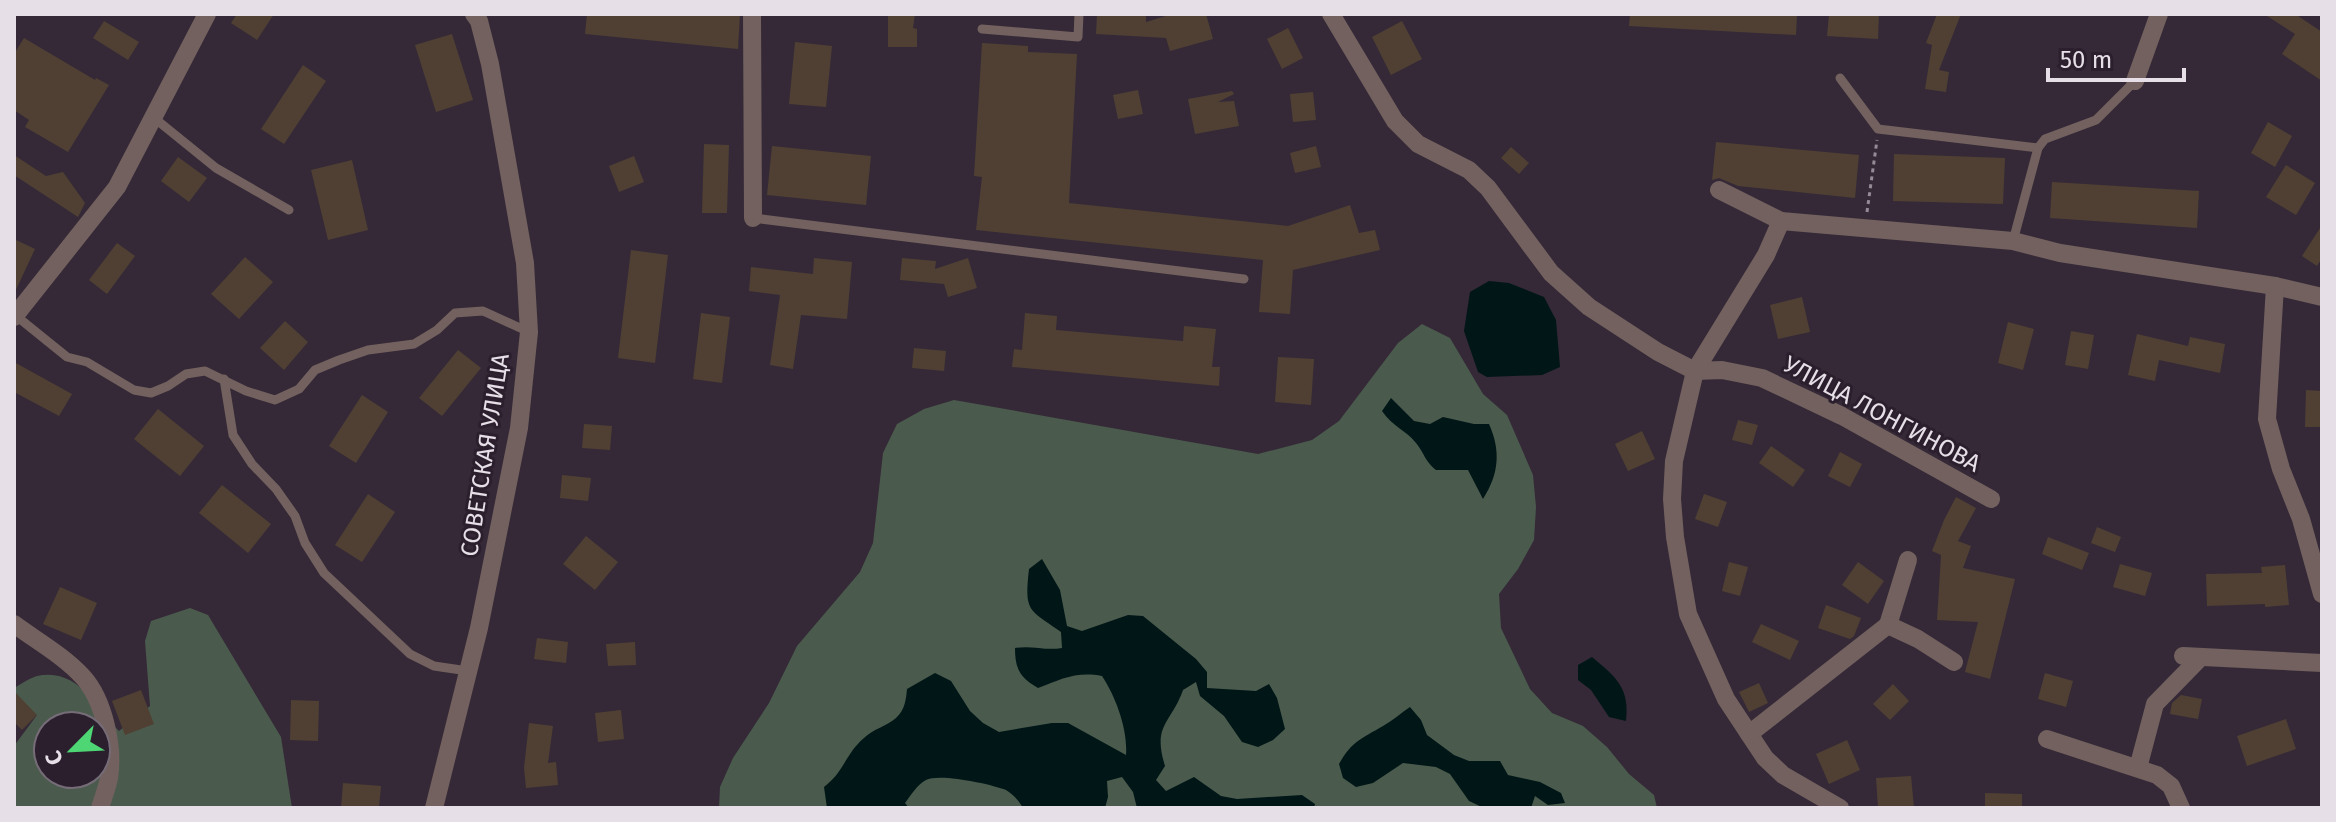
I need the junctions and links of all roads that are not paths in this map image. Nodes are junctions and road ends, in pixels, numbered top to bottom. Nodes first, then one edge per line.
1 (207, 14) edge
2 (752, 14) edge
3 (1079, 14) edge
4 (1331, 14) edge
5 (2159, 14) edge
6 (482, 16) edge
7 (982, 29) dead end
8 (1840, 78) dead end
9 (2135, 81) joint
10 (153, 117) junction
11 (2038, 148) junction
12 (1719, 190) dead end
13 (289, 210) dead end
14 (753, 218) joint
15 (1781, 221) junction
16 (2013, 241) junction
17 (1244, 279) dead end
18 (2275, 286) junction
19 (2322, 297) edge
20 (14, 316) edge
21 (529, 332) junction
22 (1695, 371) junction
23 (224, 379) junction
24 (1991, 499) dead end
25 (1908, 560) dead end
26 (2322, 594) edge
27 (14, 624) edge
28 (1888, 625) junction
29 (1954, 662) dead end
30 (2322, 663) edge
31 (468, 671) junction
32 (1749, 734) junction
33 (2047, 739) dead end
34 (2138, 768) junction
35 (100, 808) edge
36 (434, 808) edge
37 (1840, 808) edge
38 (2181, 808) edge

1 - 10 street
2 - 14 street
3 - 7 lane
4 - 22 street, УЛИЦА ЛОНГИНОВА
5 - 9 street
6 - 21 street, СОВЕТСКАЯ УЛИЦА
8 - 11 lane
9 - 11 lane
10 - 13 lane
10 - 20 street
11 - 16 lane
12 - 15 street
14 - 17 lane
15 - 16 street
15 - 22 street
16 - 18 street
18 - 19 street
18 - 26 street
20 - 23 lane
21 - 23 lane
21 - 31 street, СОВЕТСКАЯ УЛИЦА
22 - 24 street, УЛИЦА ЛОНГИНОВА
22 - 32 street
23 - 31 lane
25 - 28 street
27 - 35 street
28 - 29 street
28 - 32 street
30 - 34 street
31 - 36 street, СОВЕТСКАЯ УЛИЦА
32 - 37 street
33 - 34 street
34 - 38 street

